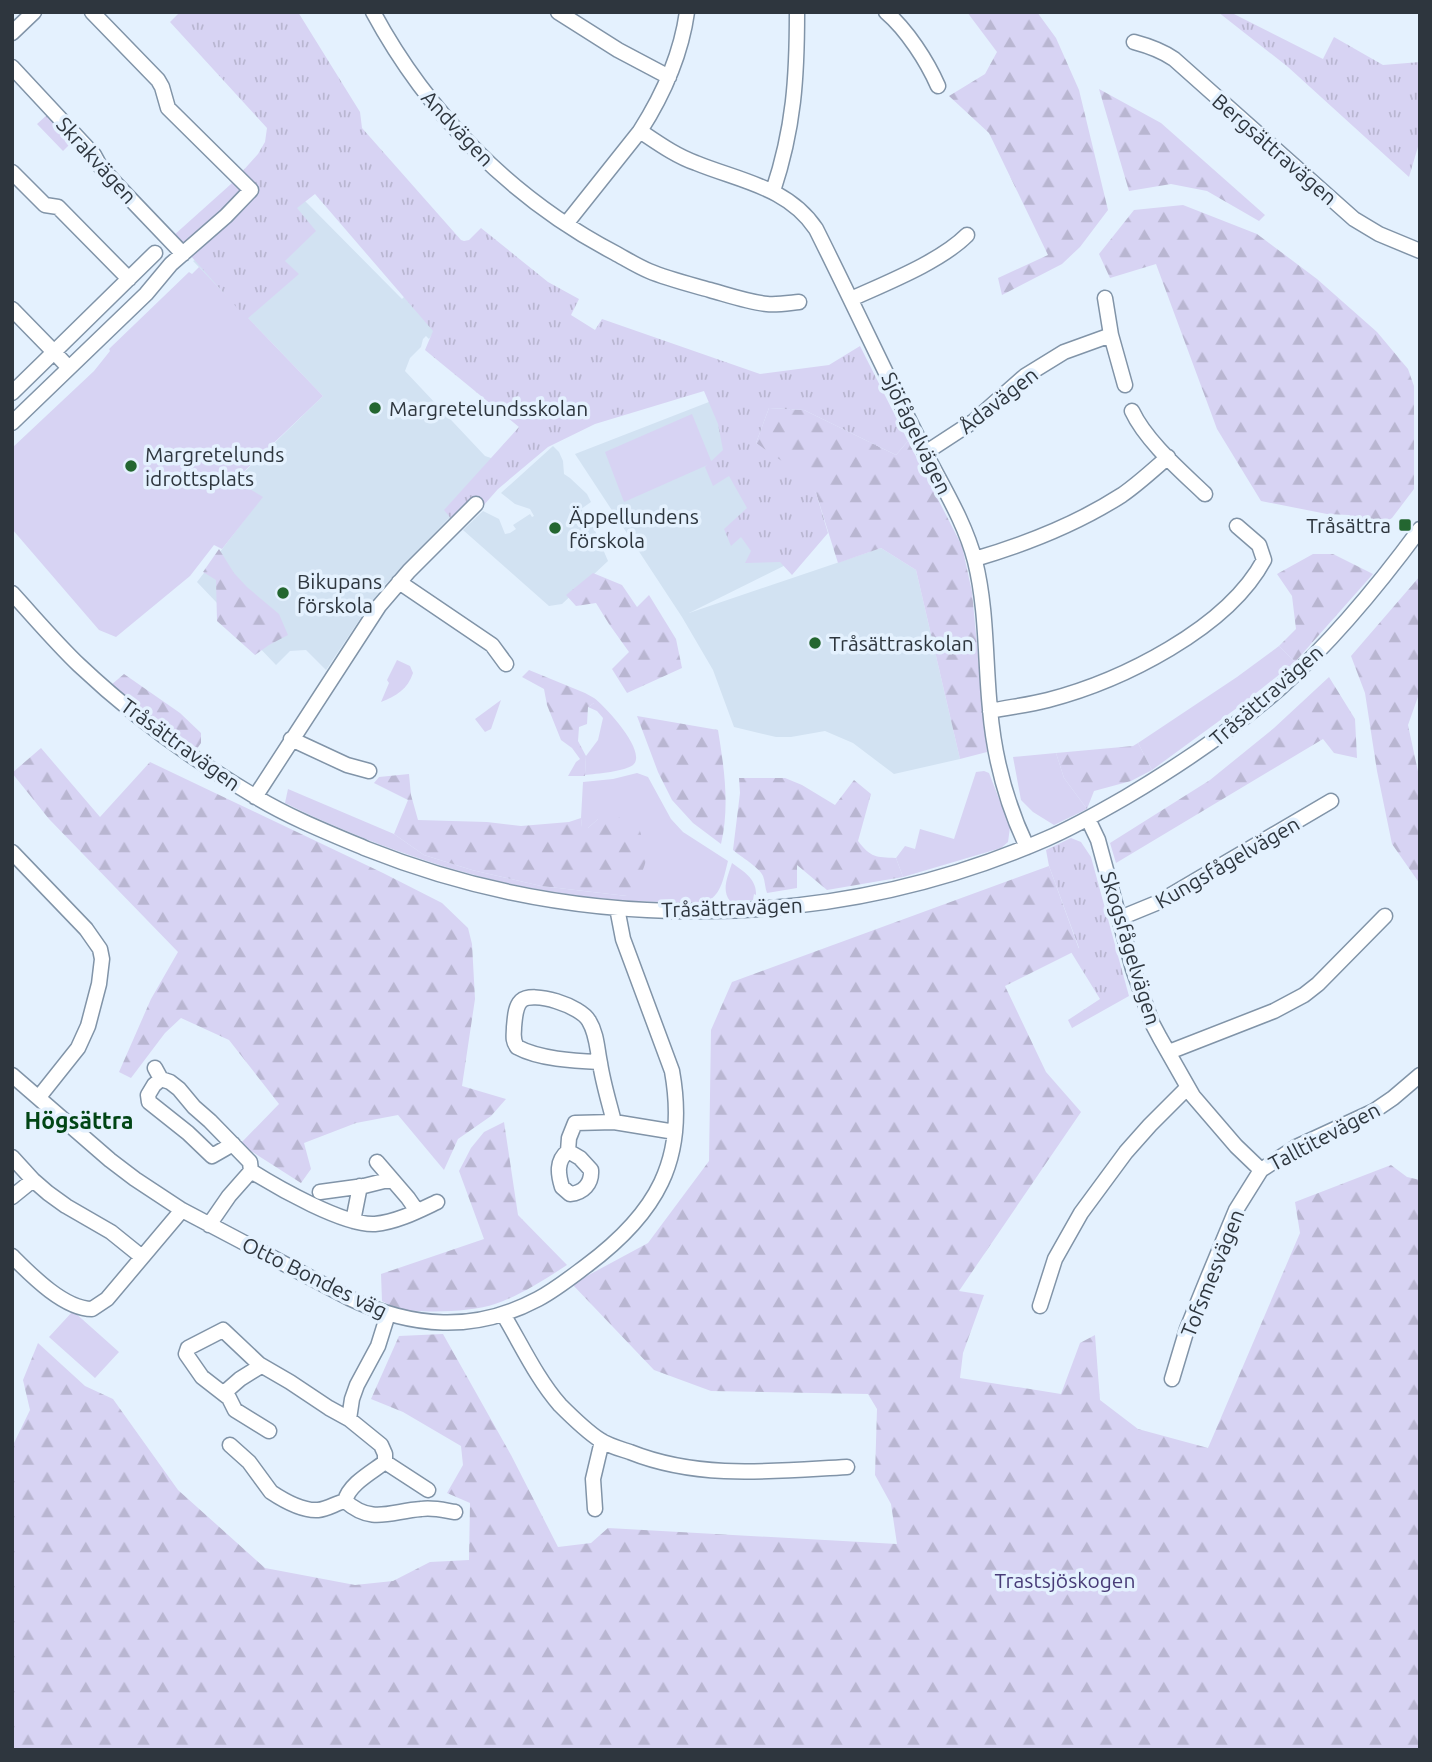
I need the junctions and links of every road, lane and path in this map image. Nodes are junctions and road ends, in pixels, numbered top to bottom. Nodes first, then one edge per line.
1 (34, 12) edge
2 (92, 12) edge
3 (373, 12) edge
4 (558, 12) edge
5 (687, 12) edge
6 (797, 12) edge
7 (886, 12) edge
8 (12, 33) edge
9 (1134, 42) dead end
10 (12, 66) edge
11 (669, 77) junction
12 (938, 86) dead end
13 (640, 131) junction
14 (12, 172) edge
15 (773, 191) junction
16 (566, 224) junction
17 (967, 235) dead end
18 (1420, 251) edge
19 (155, 253) dead end
20 (183, 254) junction
21 (130, 279) junction
22 (1105, 298) dead end
23 (851, 299) junction
24 (799, 302) dead end
25 (12, 309) edge
26 (1111, 335) junction
27 (54, 352) junction
28 (69, 368) junction
29 (1125, 385) dead end
30 (12, 393) edge
31 (1132, 411) dead end
32 (12, 423) edge
33 (925, 453) junction
34 (1168, 457) junction
35 (1205, 494) dead end
36 (477, 504) dead end
37 (1237, 526) dead end
38 (1420, 528) edge
39 (975, 559) junction
40 (399, 582) junction
41 (12, 593) edge
42 (506, 664) dead end
43 (990, 710) junction
44 (291, 739) junction
45 (369, 771) dead end
46 (255, 797) junction
47 (1331, 801) dead end
48 (1088, 819) junction
49 (1027, 847) junction
50 (12, 852) edge
51 (618, 908) junction
52 (1385, 916) dead end
53 (1120, 918) junction
54 (1168, 1052) junction
55 (599, 1062) junction
56 (1420, 1074) edge
57 (12, 1075) edge
58 (1187, 1088) junction
59 (39, 1097) junction
60 (614, 1122) junction
61 (675, 1132) junction
62 (233, 1144) junction
63 (568, 1151) dead end
64 (12, 1157) edge
65 (377, 1162) dead end
66 (1261, 1170) junction
67 (251, 1171) junction
68 (33, 1180) junction
69 (393, 1181) junction
70 (360, 1186) junction
71 (320, 1192) dead end
72 (12, 1197) edge
73 (437, 1202) dead end
74 (182, 1210) junction
75 (417, 1211) junction
76 (354, 1221) junction
77 (209, 1225) junction
78 (12, 1256) edge
79 (142, 1257) junction
80 (1040, 1306) dead end
81 (388, 1314) junction
82 (503, 1314) junction
83 (261, 1366) junction
84 (1172, 1379) dead end
85 (224, 1393) junction
86 (349, 1419) junction
87 (269, 1431) dead end
88 (602, 1441) junction
89 (230, 1445) dead end
90 (385, 1462) junction
91 (848, 1467) dead end
92 (428, 1490) dead end
93 (345, 1501) junction
94 (595, 1509) dead end
95 (455, 1512) dead end

1 - 8 street
2 - 20 street
3 - 16 street, Andvägen
4 - 11 street
5 - 11 street
6 - 15 street
7 - 12 street
9 - 18 street, Bergsättravägen
10 - 20 street, Skrakvägen
11 - 13 street
13 - 15 street, Sjöfågelvägen
13 - 16 street
14 - 21 street
15 - 23 street, Sjöfågelvägen
16 - 24 street, Andvägen
17 - 23 street
19 - 21 street
20 - 28 street
21 - 27 street
22 - 26 street
23 - 33 street, Sjöfågelvägen
25 - 27 street
26 - 29 street
26 - 33 street, Ådavägen
27 - 28 street
27 - 30 street
28 - 32 street
31 - 34 street
33 - 39 street, Sjöfågelvägen
34 - 35 street
34 - 39 street
36 - 40 street
37 - 43 street
38 - 48 street, Tråsättravägen
39 - 43 street, Sjöfågelvägen
40 - 42 street
40 - 44 street
41 - 46 street, Tråsättravägen
43 - 49 street, Sjöfågelvägen
44 - 45 street
44 - 46 street
46 - 51 street, Tråsättravägen
47 - 53 street, Kungsfågelvägen
48 - 49 street, Tråsättravägen
48 - 53 street, Skogsfågelvägen
49 - 51 street, Tråsättravägen
50 - 59 street
51 - 61 street, Otto Bondes väg
52 - 54 street
53 - 54 street, Skogsfågelvägen
54 - 58 street, Skogsfågelvägen
55 - 55 street
55 - 60 street
56 - 66 street, Talltitevägen
57 - 59 street, Otto Bondes väg
58 - 66 street, Skogsfågelvägen
58 - 80 street
59 - 74 street, Otto Bondes väg
60 - 61 street
60 - 63 street
61 - 82 street, Otto Bondes väg
62 - 62 street
62 - 67 street
64 - 68 street
65 - 69 street
66 - 84 street, Tofsmesvägen
67 - 76 street
67 - 77 street
68 - 72 street
68 - 79 street
69 - 70 street
69 - 75 street
70 - 71 street
70 - 76 street
73 - 75 street
74 - 77 street, Otto Bondes väg
74 - 79 street
75 - 76 street
77 - 81 street, Otto Bondes väg
78 - 79 street
81 - 82 street, Otto Bondes väg
81 - 86 street
82 - 88 street
83 - 85 street
83 - 85 street
83 - 86 street
85 - 87 street
86 - 90 street
88 - 91 street
88 - 94 street
89 - 93 street
90 - 92 street
90 - 93 street
93 - 95 street

